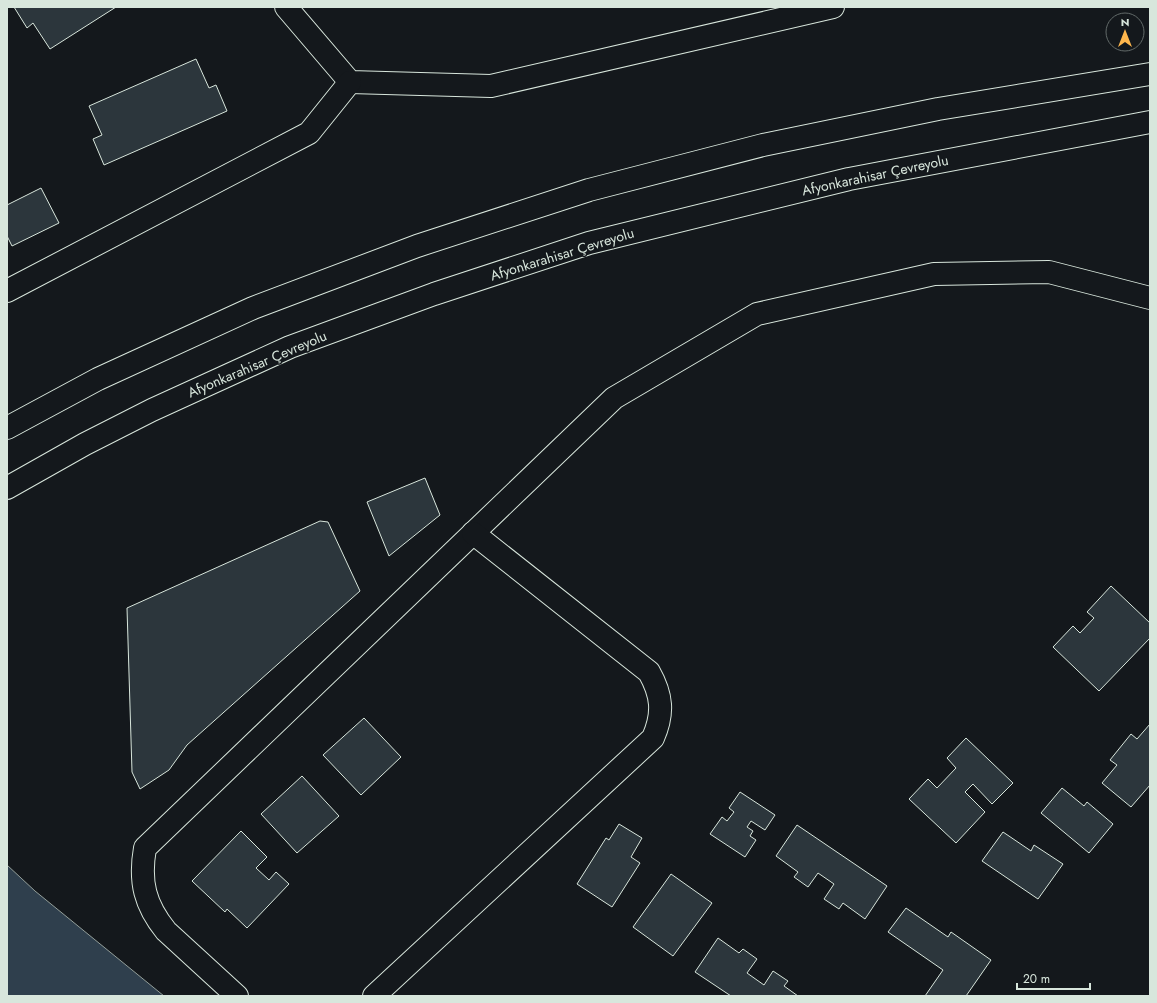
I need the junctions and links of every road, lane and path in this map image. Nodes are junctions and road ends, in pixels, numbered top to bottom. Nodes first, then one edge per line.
1 (286, 7) edge
2 (833, 7) edge
3 (1150, 74) edge
4 (350, 82) junction
5 (1150, 122) edge
6 (7, 291) edge
7 (1150, 298) edge
8 (7, 428) edge
9 (7, 488) edge
10 (474, 533) junction
11 (237, 996) edge
12 (374, 996) edge

1 - 4 main road
2 - 4 main road
3 - 8 main road
4 - 6 main road
5 - 9 main road, Afyonkarahisar Çevreyolu
7 - 10 main road
10 - 11 main road
10 - 12 main road

